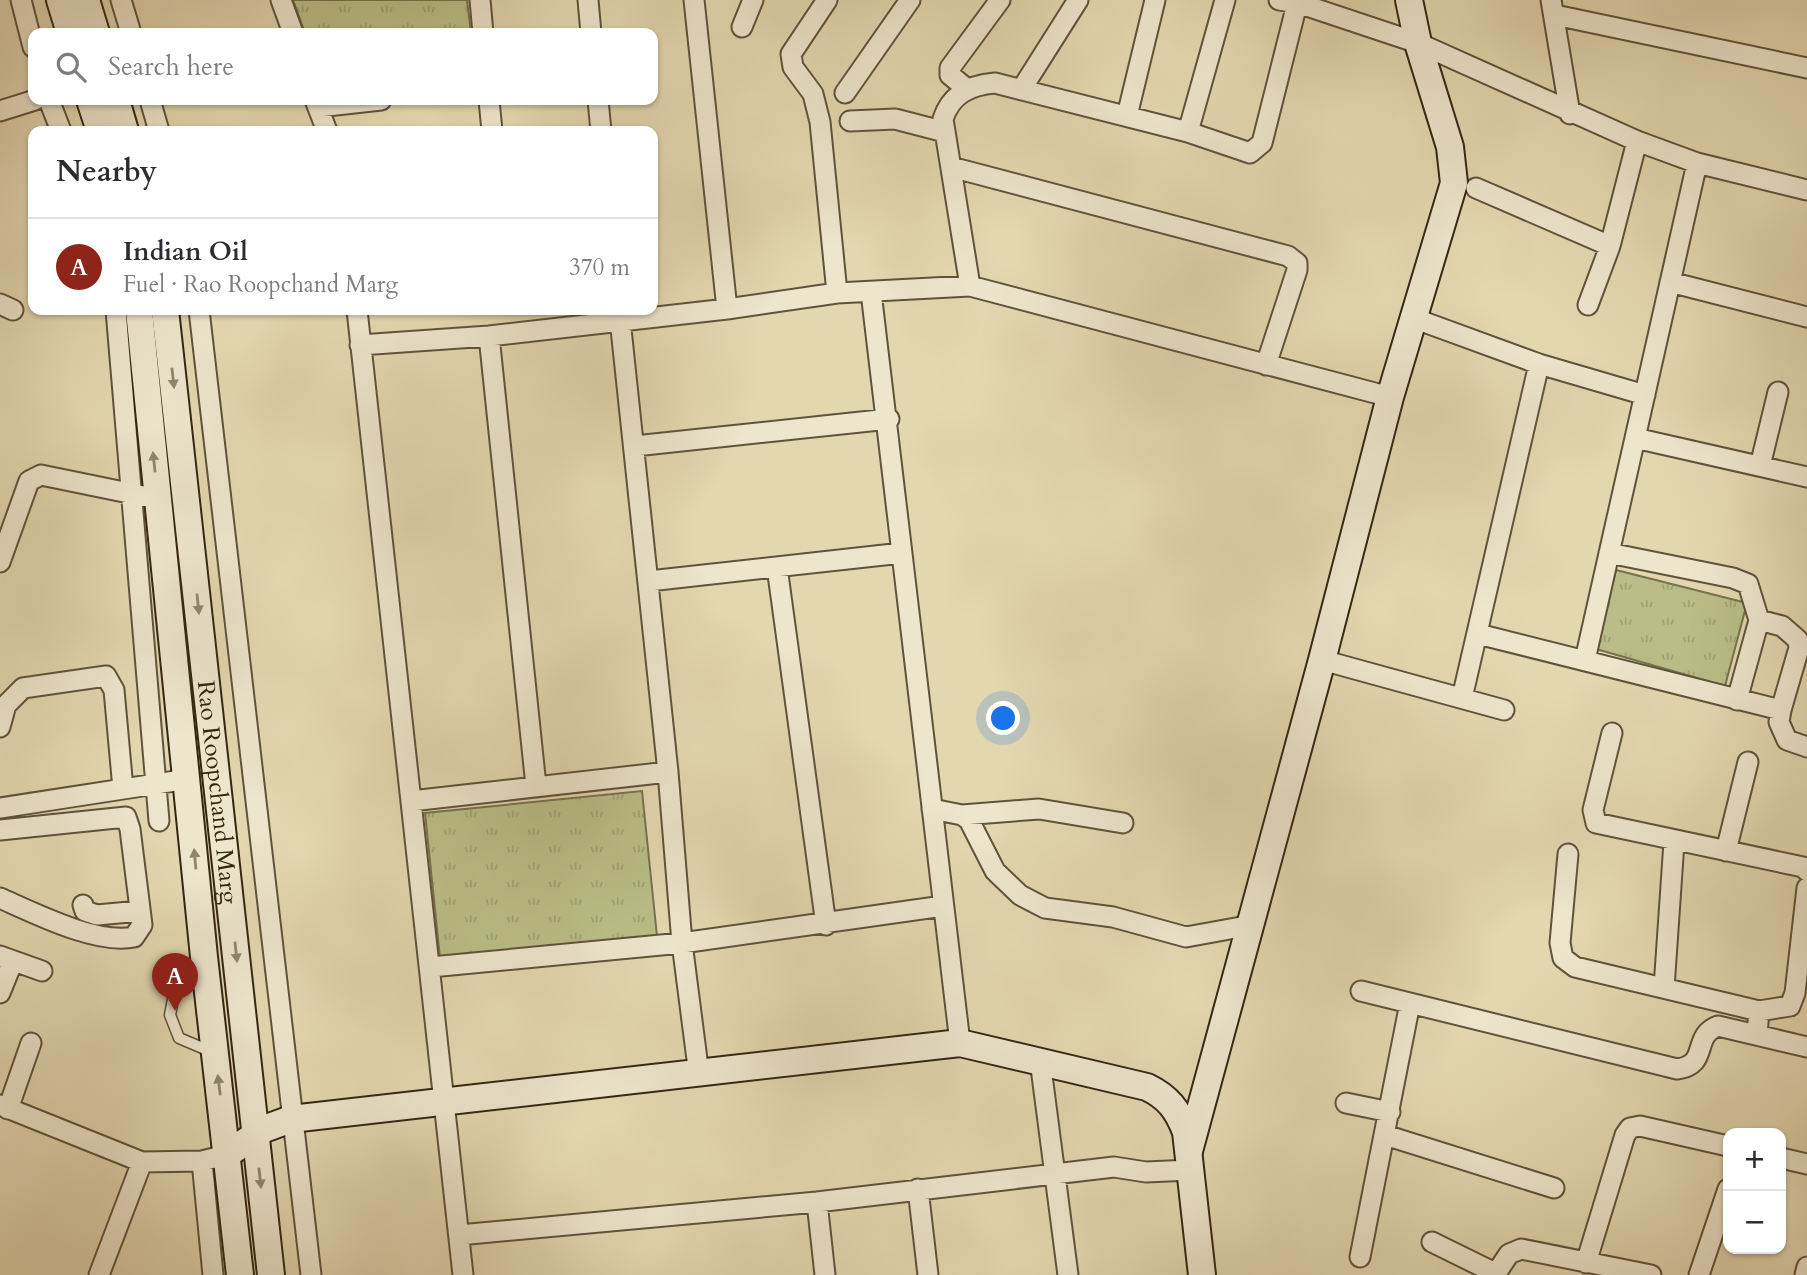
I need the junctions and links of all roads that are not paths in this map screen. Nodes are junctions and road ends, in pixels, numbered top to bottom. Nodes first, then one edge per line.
1 (20, 0) edge
2 (60, 0) edge
3 (86, 0) edge
4 (121, 0) edge
5 (281, 0) edge
6 (480, 0) edge
7 (588, 0) edge
8 (694, 0) edge
9 (754, 0) edge
10 (827, 0) edge
11 (910, 0) edge
12 (1000, 0) edge
13 (1077, 0) edge
14 (1155, 0) edge
15 (1225, 0) edge
16 (1409, 0) edge
17 (1292, 1) edge
18 (1553, 8) edge
19 (742, 27) dead end
20 (68, 28) edge
21 (94, 28) edge
22 (129, 28) edge
23 (291, 28) edge
24 (482, 28) edge
25 (591, 28) edge
26 (28, 29) edge
27 (1418, 43) junction
28 (1807, 68) edge
29 (967, 89) junction
30 (1021, 90) junction
31 (845, 93) dead end
32 (28, 102) edge
33 (51, 105) edge
34 (92, 105) edge
35 (117, 105) edge
36 (151, 105) edge
37 (318, 105) edge
38 (489, 105) edge
39 (598, 105) edge
40 (0, 111) edge
41 (1570, 114) junction
42 (1127, 116) junction
43 (850, 121) dead end
44 (59, 126) edge
45 (98, 126) edge
46 (124, 126) edge
47 (158, 126) edge
48 (325, 126) edge
49 (492, 126) edge
50 (601, 126) edge
51 (945, 132) junction
52 (1188, 132) junction
53 (1637, 142) junction
54 (1697, 163) junction
55 (951, 167) junction
56 (1476, 188) dead end
57 (1807, 190) edge
58 (1610, 246) junction
59 (1670, 282) junction
60 (970, 286) junction
61 (871, 292) junction
62 (837, 293) junction
63 (1588, 305) dead end
64 (727, 309) junction
65 (658, 312) edge
66 (116, 315) edge
67 (140, 315) edge
68 (166, 315) edge
69 (200, 315) edge
70 (357, 315) edge
71 (614, 315) edge
72 (620, 315) edge
73 (1807, 317) edge
74 (1413, 318) junction
75 (489, 336) junction
76 (360, 345) junction
77 (1539, 363) junction
78 (1266, 365) junction
79 (1778, 392) dead end
80 (1645, 395) junction
81 (1390, 397) junction
82 (889, 419) junction
83 (1635, 438) junction
84 (635, 446) junction
85 (1760, 466) junction
86 (1807, 477) edge
87 (130, 493) junction
88 (158, 499) junction
89 (902, 552) junction
90 (1609, 553) junction
91 (0, 562) edge
92 (777, 567) junction
93 (649, 582) junction
94 (1759, 620) junction
95 (1478, 634) junction
96 (1800, 635) edge
97 (1322, 660) junction
98 (1585, 660) junction
99 (1462, 698) junction
100 (1737, 701) junction
101 (1504, 710) dead end
102 (1781, 710) junction
103 (0, 727) edge
104 (1612, 733) dead end
105 (1807, 747) edge
106 (1748, 762) dead end
107 (668, 772) junction
108 (188, 779) junction
109 (154, 785) junction
110 (536, 786) junction
111 (123, 789) junction
112 (411, 801) junction
113 (0, 808) edge
114 (933, 809) junction
115 (962, 815) junction
116 (192, 817) junction
117 (159, 821) junction
118 (1123, 824) dead end
119 (130, 829) junction
120 (0, 830) edge
121 (1674, 842) junction
122 (1726, 851) junction
123 (1568, 855) dead end
124 (1807, 871) edge
125 (1807, 888) edge
126 (0, 898) edge
127 (83, 905) dead end
128 (943, 906) junction
129 (140, 911) junction
130 (826, 925) junction
131 (1252, 925) junction
132 (682, 943) junction
133 (6, 958) edge
134 (431, 967) junction
135 (42, 971) dead end
136 (206, 972) junction
137 (1664, 988) junction
138 (1361, 991) dead end
139 (0, 993) edge
140 (1801, 995) edge
141 (1707, 998) junction
142 (1410, 1003) junction
143 (1759, 1010) junction
144 (1710, 1029) junction
145 (1758, 1035) junction
146 (31, 1043) dead end
147 (960, 1043) junction
148 (1807, 1047) edge
149 (215, 1053) junction
150 (1040, 1060) junction
151 (699, 1075) junction
152 (444, 1099) junction
153 (1346, 1103) dead end
154 (4, 1107) edge
155 (1390, 1112) junction
156 (291, 1119) junction
157 (256, 1135) junction
158 (1385, 1135) junction
159 (1723, 1145) edge
160 (214, 1158) junction
161 (1786, 1159) edge
162 (1190, 1161) junction
163 (142, 1163) junction
164 (1807, 1164) edge
165 (1056, 1175) junction
166 (1554, 1188) dead end
167 (918, 1189) junction
168 (1727, 1191) edge
169 (817, 1202) junction
170 (458, 1235) junction
171 (1432, 1242) dead end
172 (1360, 1257) dead end
173 (1586, 1264) junction
174 (1807, 1267) edge
175 (1495, 1274) edge
176 (99, 1275) edge
177 (213, 1275) edge
178 (240, 1275) edge
179 (271, 1275) edge
180 (311, 1275) edge
181 (463, 1275) edge
182 (825, 1275) edge
183 (928, 1275) edge
184 (1068, 1275) edge
185 (1202, 1275) edge
186 (1651, 1275) edge
187 (1699, 1275) edge
188 (1805, 1275) edge

1 - 26 street
2 - 20 street
3 - 21 street
4 - 22 street
5 - 23 street
6 - 24 street
7 - 25 street
8 - 64 street
9 - 19 street
10 - 62 street
11 - 31 street
12 - 29 street
13 - 30 street
14 - 42 street
15 - 52 street
16 - 27 street
17 - 27 street
17 - 52 street
18 - 28 street
18 - 41 street
27 - 41 street
27 - 74 street
29 - 30 street
29 - 51 street
30 - 42 street
32 - 40 street
33 - 44 street
34 - 45 street
35 - 46 street
36 - 47 street
37 - 48 street
38 - 49 street
39 - 50 street
41 - 53 street
42 - 52 street
43 - 51 street
51 - 55 street
53 - 54 street
53 - 58 street
54 - 57 street
54 - 59 street
55 - 60 street
55 - 78 street
56 - 58 street
58 - 63 street
59 - 73 street
59 - 80 street
60 - 61 street
60 - 78 street
61 - 62 street
61 - 82 street
62 - 64 street
64 - 65 street
66 - 87 street
88 -> 67 street, Rao Roopchand Marg
68 -> 157 street, Rao Roopchand Marg
69 - 156 street
70 - 76 street
71 - 75 street
72 - 84 street
74 - 77 street
74 - 81 street
75 - 76 street
75 - 110 street
76 - 112 street
77 - 80 street
77 - 95 street
78 - 81 street
79 - 85 street
80 - 83 street
81 - 97 street
82 - 84 street
82 - 89 street
83 - 85 street
83 - 90 street
84 - 93 street
85 - 86 street
87 - 88 street
87 - 91 street
87 - 109 street
88 - 108 street, Rao Roopchand Marg
89 - 92 street
89 - 114 street
90 - 94 street
90 - 98 street
92 - 93 street
92 - 130 street
93 - 107 street
94 - 96 street
94 - 100 street
95 - 98 street
95 - 99 street
96 - 102 street
97 - 99 street
97 - 131 street
98 - 100 street
99 - 101 street
100 - 102 street
102 - 105 street
103 - 111 street
104 - 121 street
106 - 122 street
107 - 110 street
107 - 132 street
108 - 109 street
108 - 116 street, Rao Roopchand Marg
109 - 111 street
109 - 117 street
110 - 112 street
111 - 113 street
112 - 134 street
114 - 115 street
114 - 128 street
115 - 118 street
115 - 131 street
116 - 117 street
136 -> 116 street, Rao Roopchand Marg
117 - 119 street
119 - 120 street
119 - 129 street
121 - 122 street
121 - 137 street
122 - 124 street
123 - 137 street
125 - 140 street
126 - 129 street
127 - 129 street
128 - 130 street
128 - 147 street
130 - 132 street
131 - 162 street
132 - 134 street
132 - 151 street
133 - 135 street
133 - 139 street
134 - 152 street
136 - 149 street, Rao Roopchand Marg
136 - 149 lane
137 - 141 street
138 - 142 street
140 - 143 street
141 - 143 street
141 - 144 street
142 - 144 street
142 - 155 street
143 - 145 street
144 - 145 street
145 - 148 street
146 - 154 street
147 - 150 street
147 - 151 street
160 -> 149 street, Rao Roopchand Marg
150 - 162 street
150 - 165 street
151 - 152 street
152 - 156 street
152 - 170 street
153 - 155 street
154 - 163 street
155 - 158 street
156 - 157 street
156 - 180 street
157 - 160 street
157 -> 179 street, Rao Roopchand Marg
158 - 166 street
158 - 172 street
159 - 173 street
160 - 163 street
160 - 177 street
160 - 178 street, Rao Roopchand Marg
161 - 164 street
162 - 165 street
162 - 185 street
163 - 176 street
165 - 167 street
165 - 184 street
167 - 169 street
167 - 183 street
168 - 187 street
169 - 170 street
169 - 182 street
170 - 181 street
171 - 175 street
173 - 175 street
173 - 186 street
174 - 188 street

